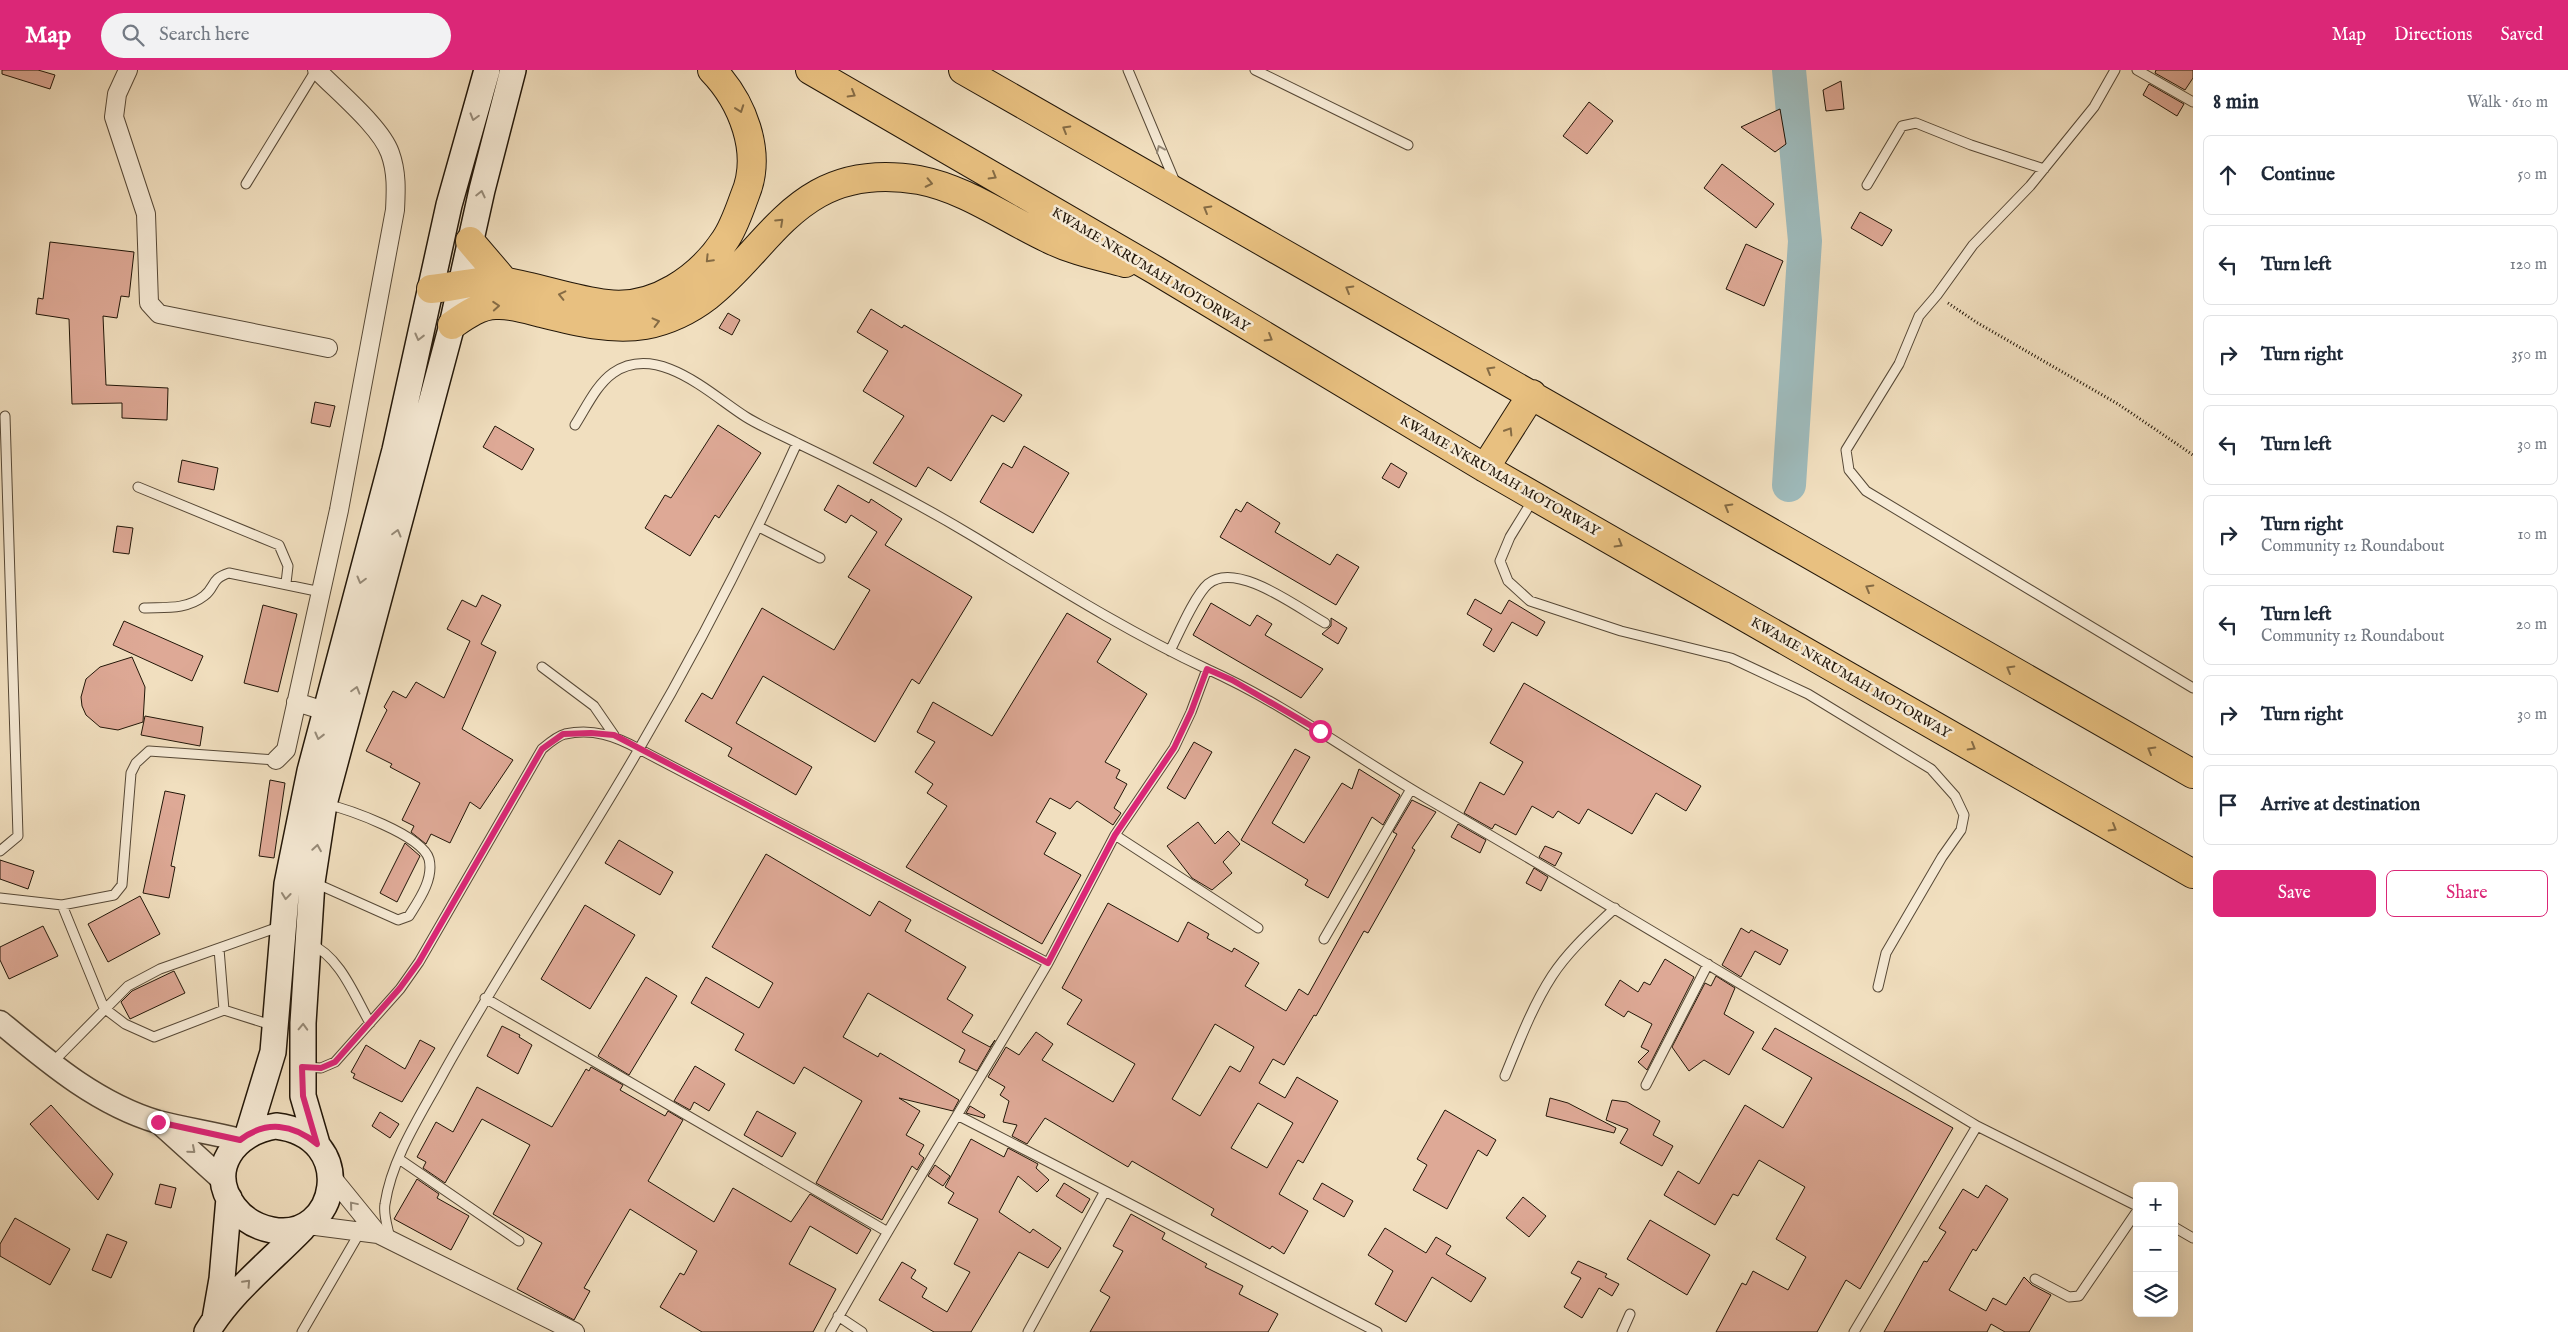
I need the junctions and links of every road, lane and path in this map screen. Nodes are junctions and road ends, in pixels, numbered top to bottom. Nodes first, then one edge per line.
1 (128, 70) edge
2 (317, 70) edge
3 (487, 70) edge
4 (512, 70) edge
5 (712, 70) edge
6 (810, 70) edge
7 (963, 70) edge
8 (1128, 70) edge
9 (1255, 70) edge
10 (2115, 70) edge
11 (2136, 70) edge
12 (2193, 102) edge
13 (1408, 146) dead end
14 (2044, 169) junction
15 (246, 184) dead end
16 (1867, 184) dead end
17 (1181, 194) junction
18 (470, 241) junction
19 (1155, 270) junction
20 (505, 282) junction
21 (459, 286) junction
22 (431, 289) junction
23 (1937, 295) junction
24 (452, 325) junction
25 (328, 348) dead end
26 (1532, 394) junction
27 (5, 416) dead end
28 (575, 425) dead end
29 (798, 443) junction
30 (2193, 455) edge
31 (1485, 468) junction
32 (138, 487) dead end
33 (1535, 496) junction
34 (759, 527) junction
35 (820, 558) dead end
36 (286, 583) junction
37 (321, 592) junction
38 (144, 608) dead end
39 (1325, 623) dead end
40 (1170, 651) junction
41 (542, 667) dead end
42 (1207, 669) junction
43 (2193, 688) edge
44 (296, 702) junction
45 (325, 712) junction
46 (614, 735) junction
47 (639, 749) junction
48 (276, 760) joint
49 (2193, 774) edge
50 (1411, 789) junction
51 (324, 804) junction
52 (1115, 835) junction
53 (0, 851) edge
54 (2193, 874) edge
55 (312, 882) junction
56 (0, 898) edge
57 (62, 905) junction
58 (1615, 908) junction
59 (283, 922) junction
60 (1258, 928) dead end
61 (1324, 939) dead end
62 (308, 944) junction
63 (219, 948) junction
64 (1048, 963) junction
65 (1708, 964) junction
66 (1878, 986) dead end
67 (485, 998) junction
68 (104, 1008) junction
69 (224, 1010) junction
70 (0, 1022) edge
71 (370, 1023) junction
72 (275, 1030) junction
73 (50, 1064) junction
74 (302, 1067) junction
75 (1505, 1076) dead end
76 (1646, 1085) dead end
77 (959, 1116) junction
78 (158, 1122) junction
79 (1976, 1126) junction
80 (244, 1137) junction
81 (317, 1144) junction
82 (399, 1158) junction
83 (330, 1174) junction
84 (226, 1189) junction
85 (1105, 1191) junction
86 (2133, 1204) edge
87 (2133, 1217) edge
88 (305, 1227) junction
89 (2178, 1229) edge
90 (886, 1231) junction
91 (360, 1232) junction
92 (384, 1237) junction
93 (2193, 1238) edge
94 (519, 1241) dead end
95 (2035, 1279) dead end
96 (1630, 1314) dead end
97 (838, 1316) junction
98 (211, 1326) edge
99 (302, 1332) edge
100 (575, 1332) edge
101 (830, 1332) edge
102 (862, 1332) edge
103 (1028, 1332) edge
104 (1377, 1332) edge
105 (1622, 1332) edge
106 (1854, 1332) edge

1 - 25 street
2 - 15 lane
2 - 37 street
3 -> 22 main road
18 -> 4 main road
5 -> 20 highway
6 -> 19 highway, KWAME NKRUMAH MOTORWAY
17 -> 7 highway
17 -> 8 lane
9 - 13 lane
10 - 14 lane
11 - 12 lane
14 - 16 lane
14 - 23 lane
26 -> 17 highway
18 - 20 highway
18 - 21 main road
24 -> 19 highway
19 -> 31 highway, KWAME NKRUMAH MOTORWAY
20 - 21 highway
21 - 22 highway
21 - 24 main road
22 -> 45 main road
23 - 30 path
23 - 43 lane
51 -> 24 main road
31 -> 26 highway
49 -> 26 highway
27 - 53 lane
28 - 29 lane
29 - 34 lane
29 - 40 lane
31 - 33 highway, KWAME NKRUMAH MOTORWAY
32 - 36 lane
33 -> 54 highway, KWAME NKRUMAH MOTORWAY
33 - 66 lane
34 - 35 lane
34 - 47 lane
36 - 37 lane
36 - 38 lane
37 - 44 street
39 - 40 lane
40 - 42 lane
41 - 46 lane
42 - 50 lane
42 - 52 lane
44 - 45 street
44 - 48 street
45 -> 59 main road
46 - 47 lane
46 - 71 lane
47 - 64 lane
47 - 67 lane
48 - 57 lane
50 - 58 lane
50 - 61 lane
55 -> 51 main road
51 - 55 lane
52 - 60 lane
52 - 64 lane
55 - 62 main road
56 - 57 lane
57 - 68 lane
58 - 65 lane
58 - 75 lane
59 - 63 lane
59 - 72 main road
62 - 71 lane
74 -> 62 main road
63 - 68 lane
63 - 69 lane
64 - 77 lane
65 - 76 lane
65 - 79 lane
67 - 82 lane
67 - 90 lane
68 - 69 lane
68 - 73 lane
69 - 72 lane
70 - 73 street
71 - 74 lane
72 - 80 main road
73 - 78 street
74 - 81 main road
77 - 85 lane
77 - 90 lane
78 - 80 street
78 -> 84 street
79 - 86 lane
79 - 106 lane
80 - 81 main road
80 - 84 main road
81 - 83 main road
82 - 92 lane
82 - 94 lane
83 - 88 main road
92 -> 83 street
84 - 88 main road
84 - 98 main road
85 - 103 lane
85 - 104 lane
87 - 95 lane
88 - 91 street
98 -> 88 main road
89 - 93 lane
90 - 97 lane
91 - 92 street
91 - 99 lane
92 - 100 street
96 - 105 lane
97 - 101 lane
97 - 102 lane

